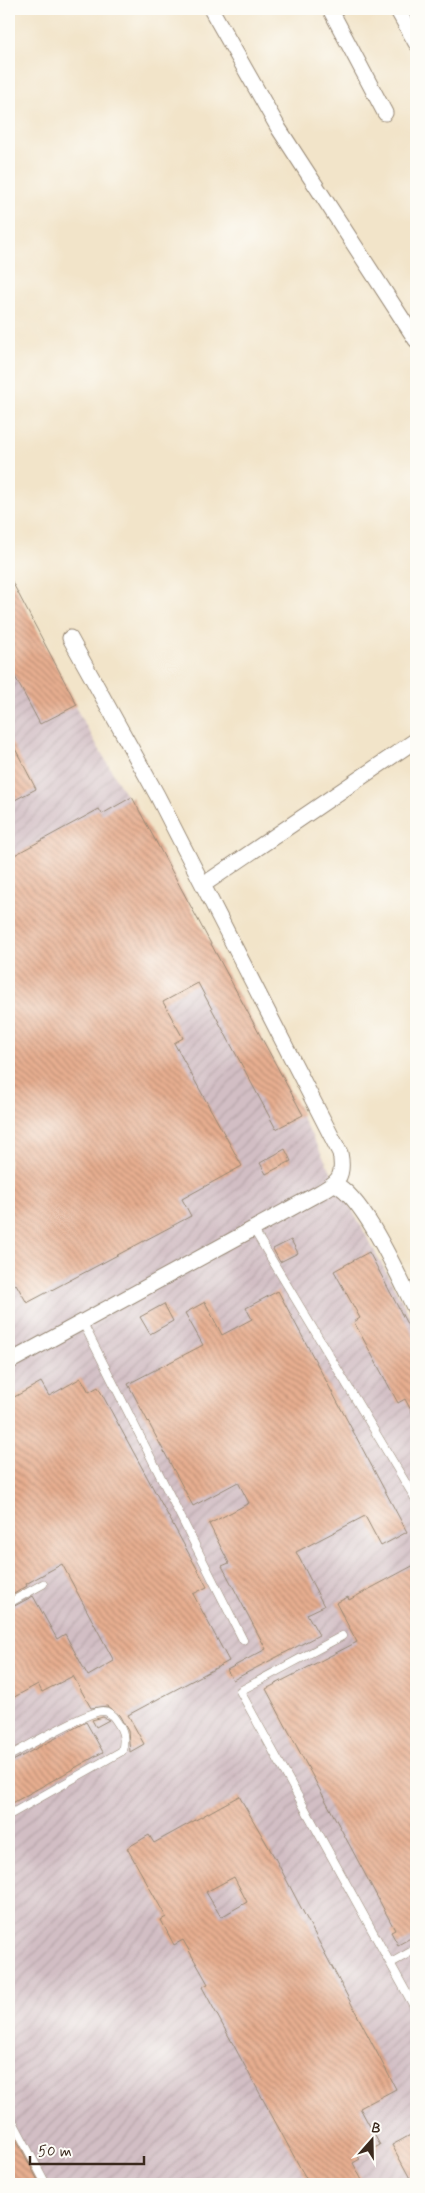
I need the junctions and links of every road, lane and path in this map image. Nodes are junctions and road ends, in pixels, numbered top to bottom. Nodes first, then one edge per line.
1 (211, 9) edge
2 (330, 9) edge
3 (397, 9) edge
4 (416, 43) edge
5 (384, 113) dead end
6 (416, 340) edge
7 (70, 638) dead end
8 (416, 740) edge
9 (203, 885) junction
10 (335, 1184) junction
11 (254, 1230) junction
12 (416, 1310) edge
13 (83, 1323) junction
14 (9, 1362) edge
15 (416, 1500) edge
16 (43, 1584) dead end
17 (9, 1603) edge
18 (342, 1636) dead end
19 (243, 1640) dead end
20 (9, 1756) edge
21 (9, 1815) edge
22 (416, 1949) edge
23 (390, 1962) junction
24 (416, 2010) edge
25 (9, 2114) edge
26 (46, 2184) edge

1 - 6 street
2 - 5 street
3 - 4 street
7 - 9 street
8 - 9 street
9 - 10 street
10 - 11 street
10 - 12 street
11 - 13 street
11 - 15 lane
13 - 14 street
13 - 19 lane
16 - 17 lane
18 - 23 lane
20 - 21 lane
22 - 23 lane
23 - 24 lane
25 - 26 lane

